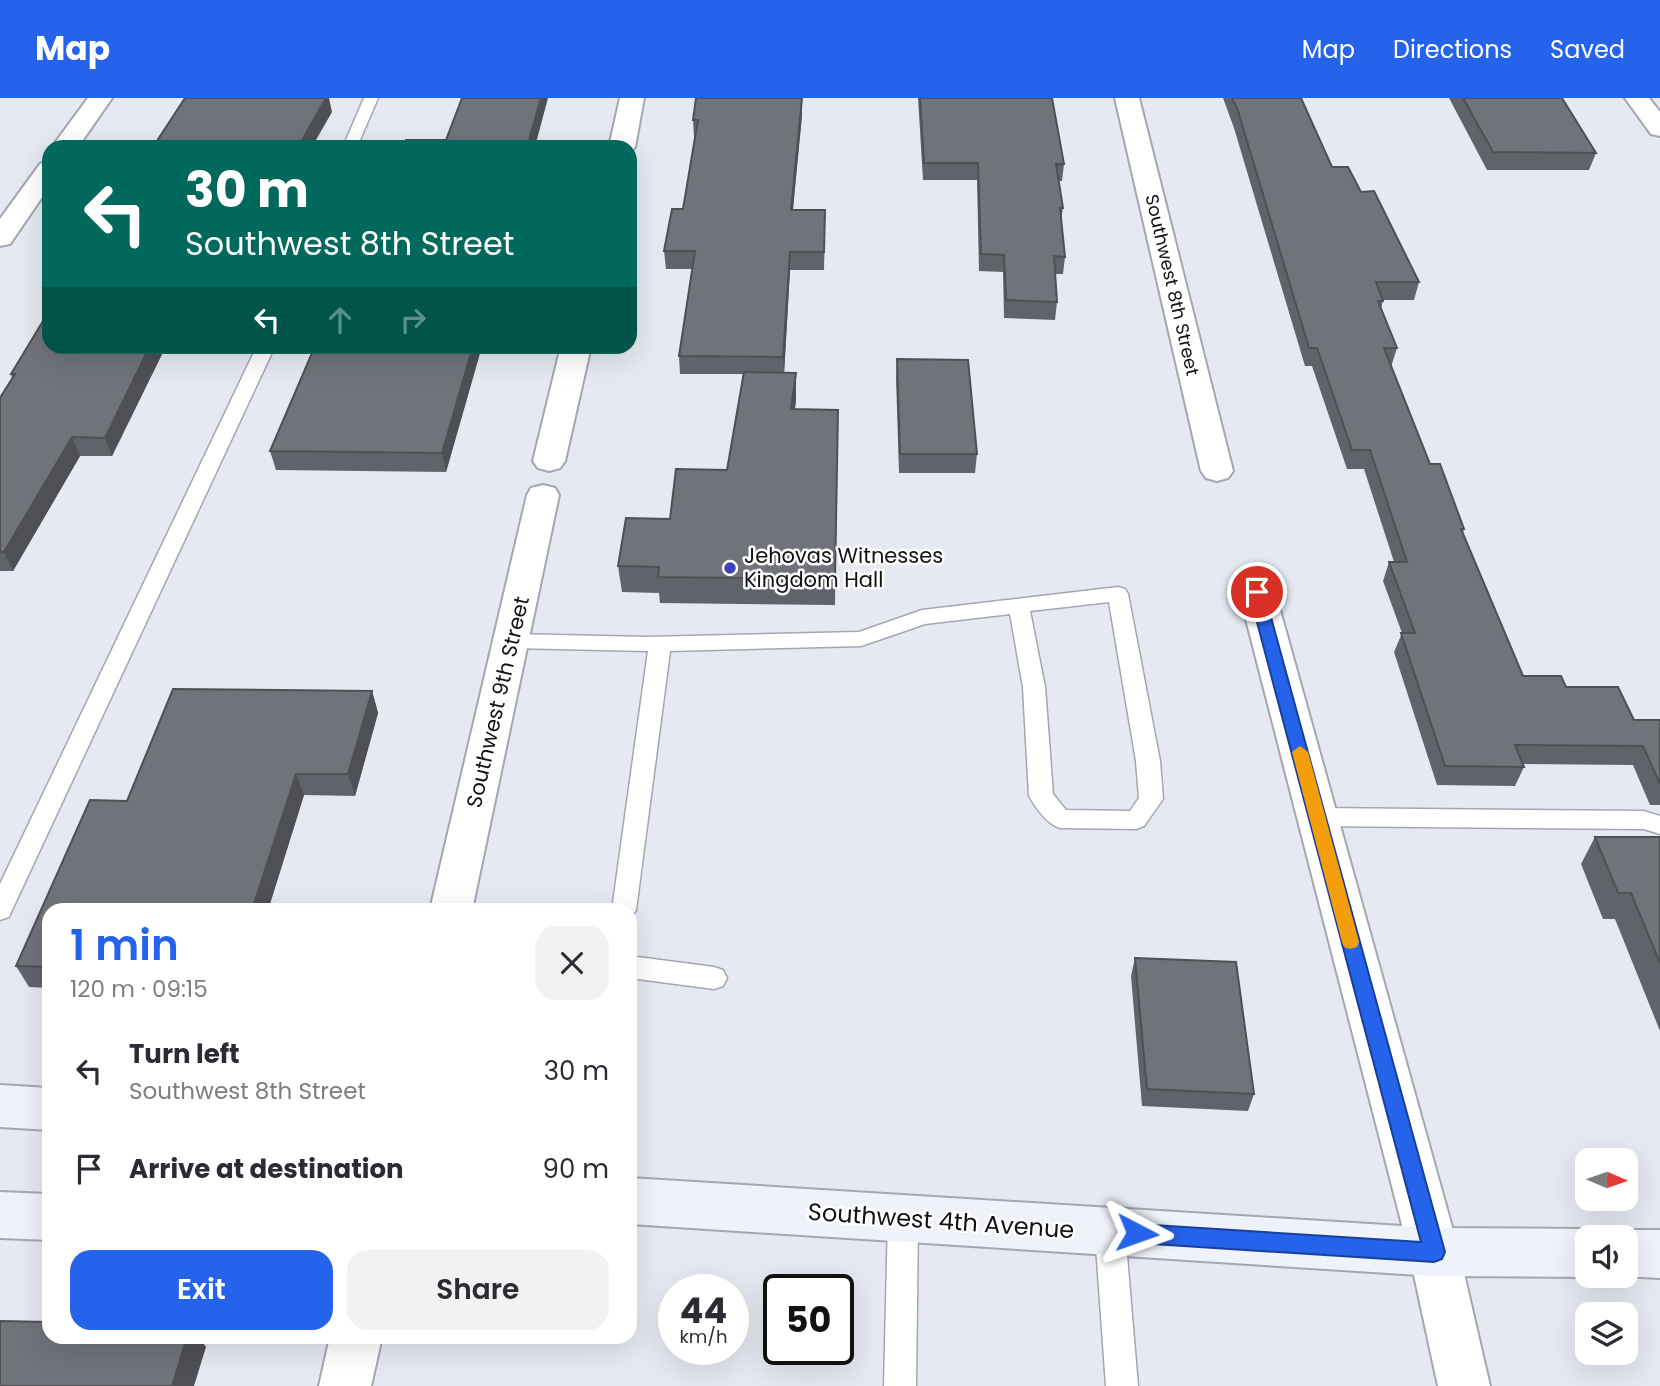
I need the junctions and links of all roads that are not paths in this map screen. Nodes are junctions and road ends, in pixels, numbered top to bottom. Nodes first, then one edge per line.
1 (100, 98) edge
2 (371, 98) edge
3 (632, 98) edge
4 (1128, 98) edge
5 (1637, 98) edge
6 (1660, 129) edge
7 (70, 140) edge
8 (353, 140) edge
9 (623, 140) edge
10 (42, 179) edge
11 (0, 239) edge
12 (261, 354) edge
13 (574, 354) edge
14 (1217, 471) dead end
15 (1257, 592) dead end
16 (1019, 606) junction
17 (512, 641) junction
18 (660, 643) junction
19 (1317, 817) junction
20 (1660, 825) edge
21 (453, 903) edge
22 (625, 903) edge
23 (0, 910) edge
24 (637, 968) edge
25 (714, 978) dead end
26 (0, 1106) edge
27 (42, 1109) edge
28 (637, 1201) edge
29 (0, 1215) edge
30 (42, 1217) edge
31 (903, 1219) junction
32 (1110, 1232) junction
33 (1434, 1252) junction
34 (1575, 1253) edge
35 (1638, 1254) edge
36 (1660, 1254) edge
37 (354, 1344) edge
38 (345, 1386) edge
39 (900, 1386) edge
40 (1122, 1386) edge
41 (1464, 1386) edge

1 - 7 street
2 - 8 lane
3 - 9 street
4 - 14 street, Southwest 8th Street
5 - 6 street
10 - 11 street
12 - 23 lane
13 - 17 street, Southwest 9th Street
15 - 19 street
16 - 16 lane
16 - 18 lane
17 - 18 lane
17 - 21 street, Southwest 9th Street
18 - 22 lane
19 - 20 lane
19 - 33 street
24 - 25 lane
26 - 27 main road
28 - 31 main road, Southwest 4th Avenue
29 - 30 main road
31 - 32 main road, Southwest 4th Avenue
31 - 39 lane
32 - 33 main road, Southwest 4th Avenue
32 - 40 lane
33 - 34 main road, Southwest 4th Avenue
33 - 41 street
35 - 36 main road
37 - 38 street

